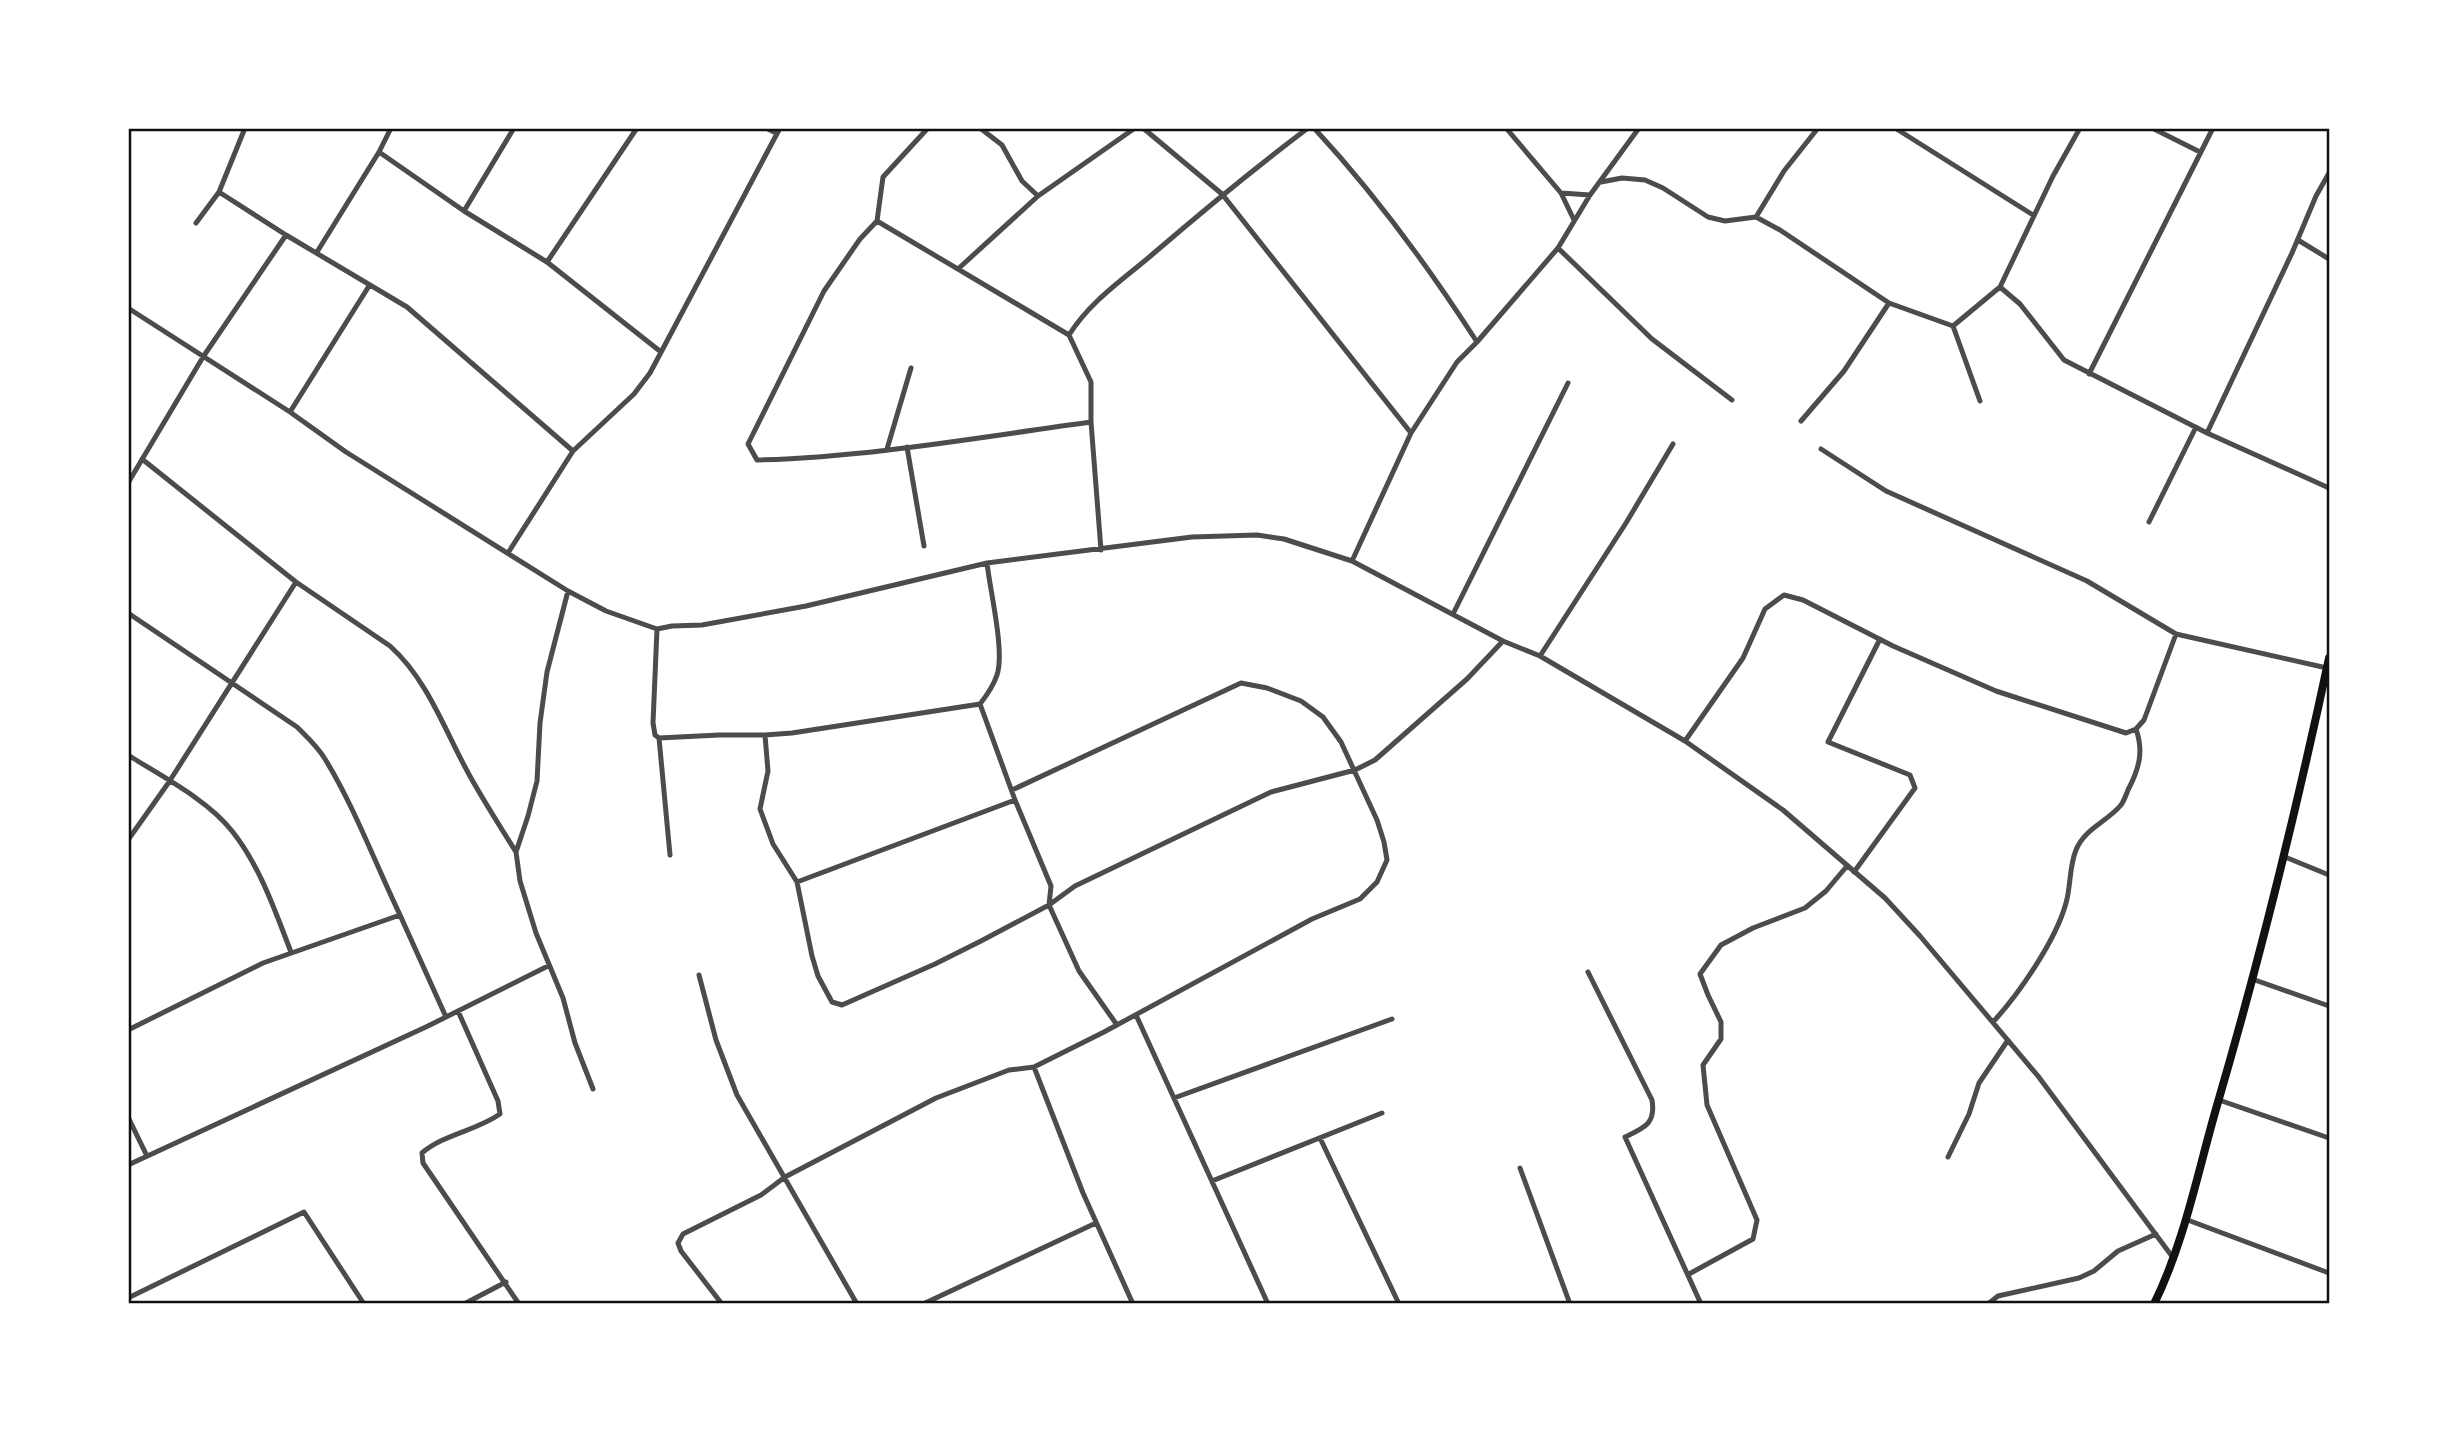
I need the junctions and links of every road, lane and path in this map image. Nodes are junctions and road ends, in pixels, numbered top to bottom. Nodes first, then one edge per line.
1 (245, 128) edge
2 (391, 128) edge
3 (514, 128) edge
4 (637, 128) edge
5 (766, 128) edge
6 (928, 128) edge
7 (980, 128) edge
8 (1135, 128) edge
9 (1143, 128) edge
10 (1308, 128) edge
11 (1314, 128) edge
12 (1506, 128) edge
13 (1639, 128) edge
14 (1818, 128) edge
15 (1895, 128) edge
16 (2080, 128) edge
17 (2152, 128) edge
18 (2213, 128) edge
19 (778, 130) edge
20 (379, 152) junction
21 (2200, 152) junction
22 (2329, 173) edge
23 (1601, 183) junction
24 (219, 192) junction
25 (1561, 193) junction
26 (1222, 194) junction
27 (1590, 195) junction
28 (1038, 196) junction
29 (464, 211) junction
30 (2033, 215) junction
31 (1756, 217) junction
32 (1574, 220) junction
33 (877, 221) junction
34 (196, 223) dead end
35 (286, 235) junction
36 (2298, 240) junction
37 (1558, 248) junction
38 (317, 252) junction
39 (2329, 259) edge
40 (547, 262) junction
41 (958, 269) junction
42 (369, 285) junction
43 (2000, 287) junction
44 (1889, 303) junction
45 (128, 308) edge
46 (1953, 326) junction
47 (1069, 335) junction
48 (1477, 342) junction
49 (661, 352) junction
50 (204, 357) junction
51 (911, 368) dead end
52 (2089, 374) junction
53 (1568, 383) dead end
54 (1732, 400) dead end
55 (1980, 401) dead end
56 (290, 412) junction
57 (1801, 421) dead end
58 (1091, 422) junction
59 (2196, 427) junction
60 (1411, 433) junction
61 (2207, 433) junction
62 (1672, 444) dead end
63 (907, 447) junction
64 (887, 449) junction
65 (1821, 449) dead end
66 (573, 451) junction
67 (142, 458) junction
68 (128, 483) edge
69 (2329, 488) edge
70 (2149, 522) dead end
71 (924, 546) dead end
72 (1101, 550) junction
73 (508, 552) junction
74 (1352, 561) junction
75 (987, 563) junction
76 (296, 582) junction
77 (568, 592) junction
78 (128, 613) edge
79 (1453, 614) junction
80 (657, 629) junction
81 (2176, 634) junction
82 (1880, 639) junction
83 (1503, 641) junction
84 (1540, 656) junction
85 (2329, 658) edge
86 (2327, 667) junction
87 (233, 684) junction
88 (980, 704) junction
89 (2136, 729) junction
90 (765, 735) junction
91 (659, 738) junction
92 (1685, 741) junction
93 (128, 755) edge
94 (1355, 770) junction
95 (169, 782) junction
96 (1012, 790) junction
97 (1015, 800) junction
98 (128, 840) edge
99 (516, 852) junction
100 (670, 855) dead end
101 (2285, 858) junction
102 (1847, 866) junction
103 (1854, 872) junction
104 (2329, 875) edge
105 (797, 882) junction
106 (1049, 905) junction
107 (400, 915) junction
108 (291, 952) junction
109 (548, 966) junction
110 (1588, 972) dead end
111 (699, 975) dead end
112 (2252, 979) junction
113 (2329, 1006) edge
114 (458, 1011) junction
115 (1136, 1016) junction
116 (446, 1017) junction
117 (1392, 1019) dead end
118 (1993, 1022) junction
119 (1117, 1025) junction
120 (128, 1030) edge
121 (2008, 1040) junction
122 (1034, 1067) junction
123 (593, 1089) dead end
124 (1174, 1098) junction
125 (2219, 1100) junction
126 (1382, 1113) dead end
127 (128, 1117) edge
128 (1321, 1138) junction
129 (2329, 1138) edge
130 (147, 1156) junction
131 (1948, 1157) dead end
132 (128, 1165) edge
133 (1520, 1168) dead end
134 (785, 1177) junction
135 (1212, 1181) junction
136 (2185, 1219) junction
137 (1096, 1223) junction
138 (2155, 1234) junction
139 (2174, 1259) junction
140 (2329, 1273) edge
141 (1689, 1275) junction
142 (506, 1282) junction
143 (128, 1298) edge
144 (364, 1304) edge
145 (464, 1304) edge
146 (519, 1304) edge
147 (722, 1304) edge
148 (857, 1304) edge
149 (923, 1304) edge
150 (1133, 1304) edge
151 (1268, 1304) edge
152 (1399, 1304) edge
153 (1570, 1304) edge
154 (1701, 1304) edge
155 (1988, 1304) edge
156 (2154, 1304) edge

1 - 24 street
2 - 20 street
3 - 29 street
4 - 40 street
5 - 19 street
6 - 33 street
7 - 28 street
8 - 28 street
9 - 26 street
10 - 26 street
11 - 48 street
12 - 25 street
13 - 23 street
14 - 31 street
15 - 30 street
16 - 30 street
17 - 21 street
18 - 21 street
19 - 49 street
20 - 29 street
20 - 38 street
21 - 52 street
22 - 36 street
23 - 27 street
23 - 31 street
24 - 34 street
24 - 35 street
25 - 27 street
25 - 32 street
26 - 47 street
26 - 60 street
27 - 32 street
28 - 41 street
29 - 40 street
30 - 43 street
31 - 44 street
32 - 37 street
33 - 41 street
33 - 64 street
35 - 38 street
35 - 50 street
36 - 39 street
36 - 61 street
37 - 48 street
37 - 54 street
38 - 42 street
40 - 49 street
41 - 47 street
42 - 56 street
42 - 66 street
43 - 46 street
43 - 52 street
44 - 46 street
44 - 57 street
45 - 50 street
46 - 55 street
47 - 58 street
48 - 60 street
49 - 66 street
50 - 56 street
50 - 67 street
51 - 64 street
52 - 59 street
53 - 79 street
56 - 73 street
58 - 63 street
58 - 72 street
59 - 61 street
59 - 70 street
60 - 74 street
61 - 69 street
62 - 84 street
63 - 64 street
63 - 71 street
65 - 81 street
66 - 73 street
67 - 68 street
67 - 76 street
72 - 74 street
72 - 75 street
73 - 77 street
74 - 79 street
75 - 80 street
75 - 88 street
76 - 87 street
76 - 99 street
77 - 80 street
77 - 99 street
78 - 87 street
79 - 83 street
80 - 91 street
81 - 86 street
81 - 89 street
82 - 89 street
82 - 92 street
82 - 103 street
83 - 84 street
83 - 94 street
84 - 92 street
85 - 86 main road
86 - 101 main road
87 - 95 street
87 - 107 street
88 - 90 street
88 - 96 street
89 - 118 street
90 - 91 street
90 - 105 street
91 - 100 street
92 - 102 street
93 - 95 street
94 - 96 street
94 - 106 street
94 - 115 street
95 - 98 street
95 - 108 street
96 - 97 street
97 - 105 street
97 - 106 street
99 - 109 street
101 - 104 street
101 - 112 main road
102 - 103 street
102 - 141 street
103 - 118 street
105 - 106 street
106 - 119 street
107 - 108 street
107 - 116 street
108 - 120 street
109 - 114 street
109 - 123 street
110 - 141 street
111 - 134 street
112 - 113 street
112 - 125 main road
114 - 116 street
114 - 142 street
115 - 119 street
115 - 124 street
116 - 130 street
117 - 124 street
118 - 121 street
119 - 122 street
121 - 131 street
121 - 138 street
122 - 134 street
122 - 137 street
124 - 135 street
125 - 129 street
125 - 136 main road
126 - 128 street
127 - 130 street
128 - 135 street
128 - 152 street
130 - 132 street
133 - 153 street
134 - 147 street
134 - 148 street
135 - 151 street
136 - 139 main road
136 - 140 street
137 - 149 street
137 - 150 street
138 - 139 street
138 - 155 street
139 - 156 main road
141 - 154 street
142 - 145 street
142 - 146 street
143 - 144 street

